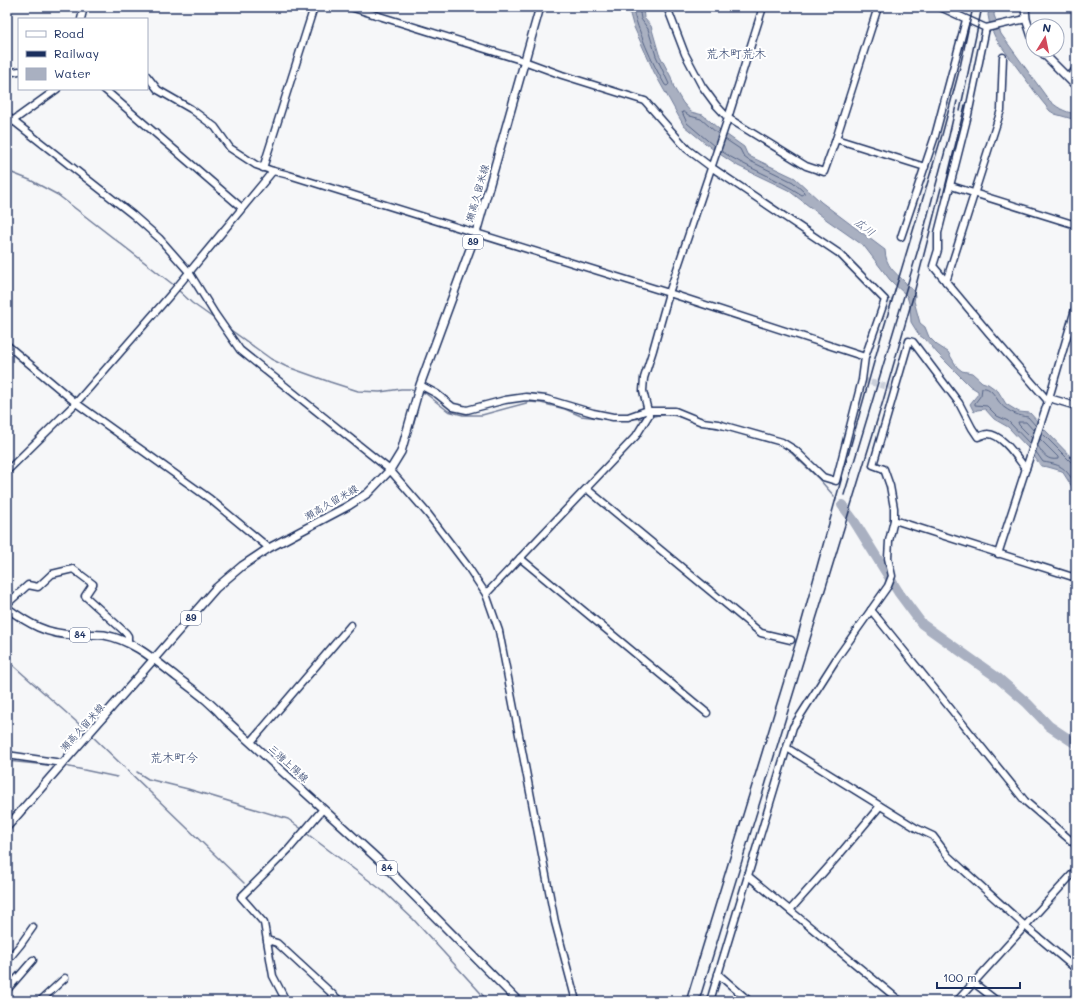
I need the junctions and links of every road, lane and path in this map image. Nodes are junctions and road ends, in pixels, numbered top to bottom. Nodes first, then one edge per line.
1 (84, 7) edge
2 (314, 7) edge
3 (350, 7) edge
4 (540, 7) edge
5 (667, 7) edge
6 (763, 7) edge
7 (878, 7) edge
8 (940, 7) edge
9 (1024, 7) edge
10 (80, 18) edge
11 (1026, 18) edge
12 (1025, 19) edge
13 (966, 20) junction
14 (986, 28) junction
15 (1003, 57) dead end
16 (1048, 58) edge
17 (524, 61) junction
18 (1076, 68) edge
19 (18, 72) edge
20 (7, 73) edge
21 (148, 77) edge
22 (1069, 79) junction
23 (1076, 86) edge
24 (56, 90) edge
25 (105, 90) edge
26 (7, 116) edge
27 (13, 120) junction
28 (728, 120) junction
29 (7, 125) edge
30 (836, 139) junction
31 (925, 166) junction
32 (712, 167) junction
33 (263, 168) junction
34 (273, 171) junction
35 (951, 186) junction
36 (974, 193) junction
37 (242, 208) junction
38 (1076, 225) edge
39 (476, 233) junction
40 (901, 237) dead end
41 (189, 272) junction
42 (946, 282) junction
43 (669, 293) junction
44 (1076, 306) edge
45 (7, 345) edge
46 (865, 357) junction
47 (420, 385) junction
48 (1048, 400) junction
49 (76, 403) junction
50 (1076, 406) edge
51 (649, 412) junction
52 (1026, 469) junction
53 (390, 470) junction
54 (7, 471) edge
55 (587, 489) junction
56 (894, 520) junction
57 (269, 548) junction
58 (998, 554) junction
59 (520, 558) junction
60 (1076, 578) edge
61 (486, 594) junction
62 (7, 604) edge
63 (7, 608) edge
64 (871, 610) junction
65 (351, 624) dead end
66 (791, 640) dead end
67 (128, 643) junction
68 (154, 660) junction
69 (707, 713) dead end
70 (251, 742) junction
71 (787, 748) junction
72 (7, 755) edge
73 (62, 763) junction
74 (880, 806) junction
75 (323, 809) junction
76 (7, 827) edge
77 (1076, 845) edge
78 (1076, 870) edge
79 (747, 875) junction
80 (790, 910) junction
81 (1025, 926) junction
82 (33, 927) dead end
83 (267, 940) junction
84 (32, 960) dead end
85 (7, 961) edge
86 (1076, 969) edge
87 (718, 974) junction
88 (65, 978) dead end
89 (974, 983) junction
90 (7, 990) edge
91 (40, 1001) edge
92 (286, 1001) edge
93 (340, 1001) edge
94 (518, 1001) edge
95 (576, 1001) edge
96 (710, 1001) edge
97 (749, 1001) edge
98 (900, 1001) edge
99 (957, 1001) edge
100 (997, 1001) edge

1 - 10 street
2 - 33 street
3 - 17 street
4 - 17 main road, 瀬高久留米線 / 89
5 - 28 street
6 - 28 street
7 - 30 street
8 - 13 street
9 - 11 main road
12 - 14 street
13 - 14 street
13 - 31 street
14 - 35 street
15 - 36 street
16 - 22 main road
17 - 32 street
17 - 39 main road, 瀬高久留米線 / 89
18 - 22 street
19 - 20 street
21 - 33 street
22 - 23 main road
24 - 27 street
25 - 37 street
26 - 27 street
27 - 29 street
27 - 41 street
28 - 30 street
28 - 32 street
30 - 31 street
31 - 40 street
32 - 43 street
32 - 46 street
33 - 34 street
34 - 37 street
34 - 39 street
35 - 36 street
35 - 42 street
36 - 38 street
36 - 42 street
37 - 41 street
39 - 43 street
39 - 47 main road, 瀬高久留米線 / 89
41 - 49 street
41 - 53 street
42 - 48 street
43 - 46 street
43 - 51 street
44 - 48 street
45 - 49 street
46 - 51 street
47 - 51 street
47 - 53 main road, 瀬高久留米線 / 89
48 - 50 street
48 - 52 street
49 - 54 street
49 - 57 street
51 - 55 street
52 - 56 street
52 - 58 street
53 - 57 main road, 瀬高久留米線 / 89
53 - 61 street
55 - 59 street
55 - 66 street
56 - 58 street
56 - 64 street
57 - 68 main road, 瀬高久留米線 / 89
58 - 60 street
59 - 61 street
59 - 69 street
61 - 95 street
62 - 67 street
63 - 67 main road, 三潴上陽線 / 84
64 - 71 street
64 - 77 street
65 - 70 street
67 - 68 main road, 三潴上陽線 / 84
68 - 70 main road, 三潴上陽線 / 84
68 - 73 main road, 瀬高久留米線 / 89
70 - 75 main road, 三潴上陽線 / 84
71 - 74 street
71 - 79 street
72 - 73 street
73 - 76 main road, 瀬高久留米線 / 89
74 - 80 street
74 - 81 street
75 - 83 street
75 - 94 main road, 三潴上陽線 / 84
78 - 81 street
79 - 80 street
79 - 87 street
80 - 98 street
81 - 86 street
81 - 89 street
82 - 85 street
83 - 92 street
83 - 93 street
84 - 90 street
87 - 96 street
87 - 97 street
88 - 91 street
89 - 99 street
89 - 100 street

